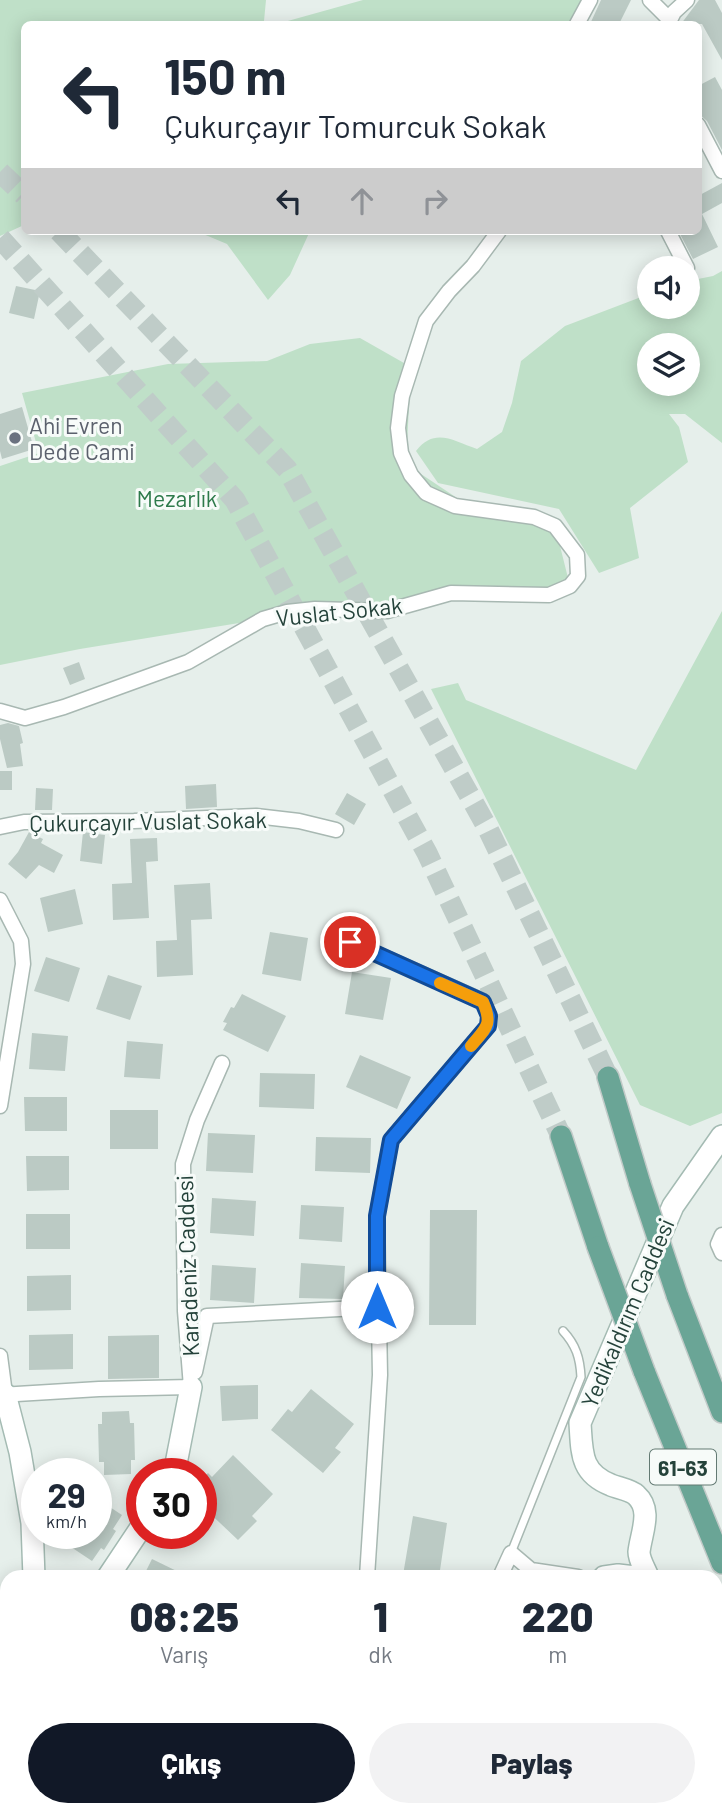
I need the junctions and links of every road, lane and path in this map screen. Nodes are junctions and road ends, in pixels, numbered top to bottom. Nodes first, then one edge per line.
1 (590, 0) edge
2 (650, 0) edge
3 (687, 0) edge
4 (579, 21) edge
5 (668, 21) edge
6 (670, 21) edge
7 (702, 133) edge
8 (722, 171) edge
9 (496, 235) edge
10 (670, 235) edge
11 (681, 256) edge
12 (0, 711) edge
13 (0, 827) edge
14 (336, 830) dead end
15 (0, 900) edge
16 (350, 942) dead end
17 (222, 1063) dead end
18 (608, 1077) tunnel mouth
19 (0, 1106) edge
20 (561, 1136) tunnel mouth
21 (722, 1136) edge
22 (722, 1235) edge
23 (722, 1253) edge
24 (377, 1307) junction
25 (563, 1331) dead end
26 (0, 1356) edge
27 (191, 1387) junction
28 (2, 1395) edge
29 (722, 1412) edge
30 (177, 1458) edge
31 (127, 1549) edge
32 (511, 1553) junction
33 (639, 1555) junction
34 (722, 1563) edge
35 (34, 1570) edge
36 (113, 1570) edge
37 (367, 1570) edge
38 (503, 1570) edge
39 (531, 1570) edge
40 (625, 1570) edge
41 (645, 1570) edge

1 - 4 street
2 - 5 street
3 - 6 street
7 - 8 street
9 - 12 street, Vuslat Sokak
10 - 11 street
13 - 14 street, Çukurçayır Vuslat Sokak
15 - 19 street
16 - 24 street
17 - 27 street, Karadeniz Caddesi
18 - 29 main road, bridge
20 - 34 main road, 61-63, bridge
21 - 33 street, Yedikaldırım Caddesi
22 - 23 street
24 - 27 street
24 - 37 street
25 - 32 lane
26 - 28 street
27 - 28 street
27 - 30 street, Karadeniz Caddesi
28 - 35 street
31 - 36 street
32 - 38 street
32 - 39 street
33 - 40 street
33 - 41 street

